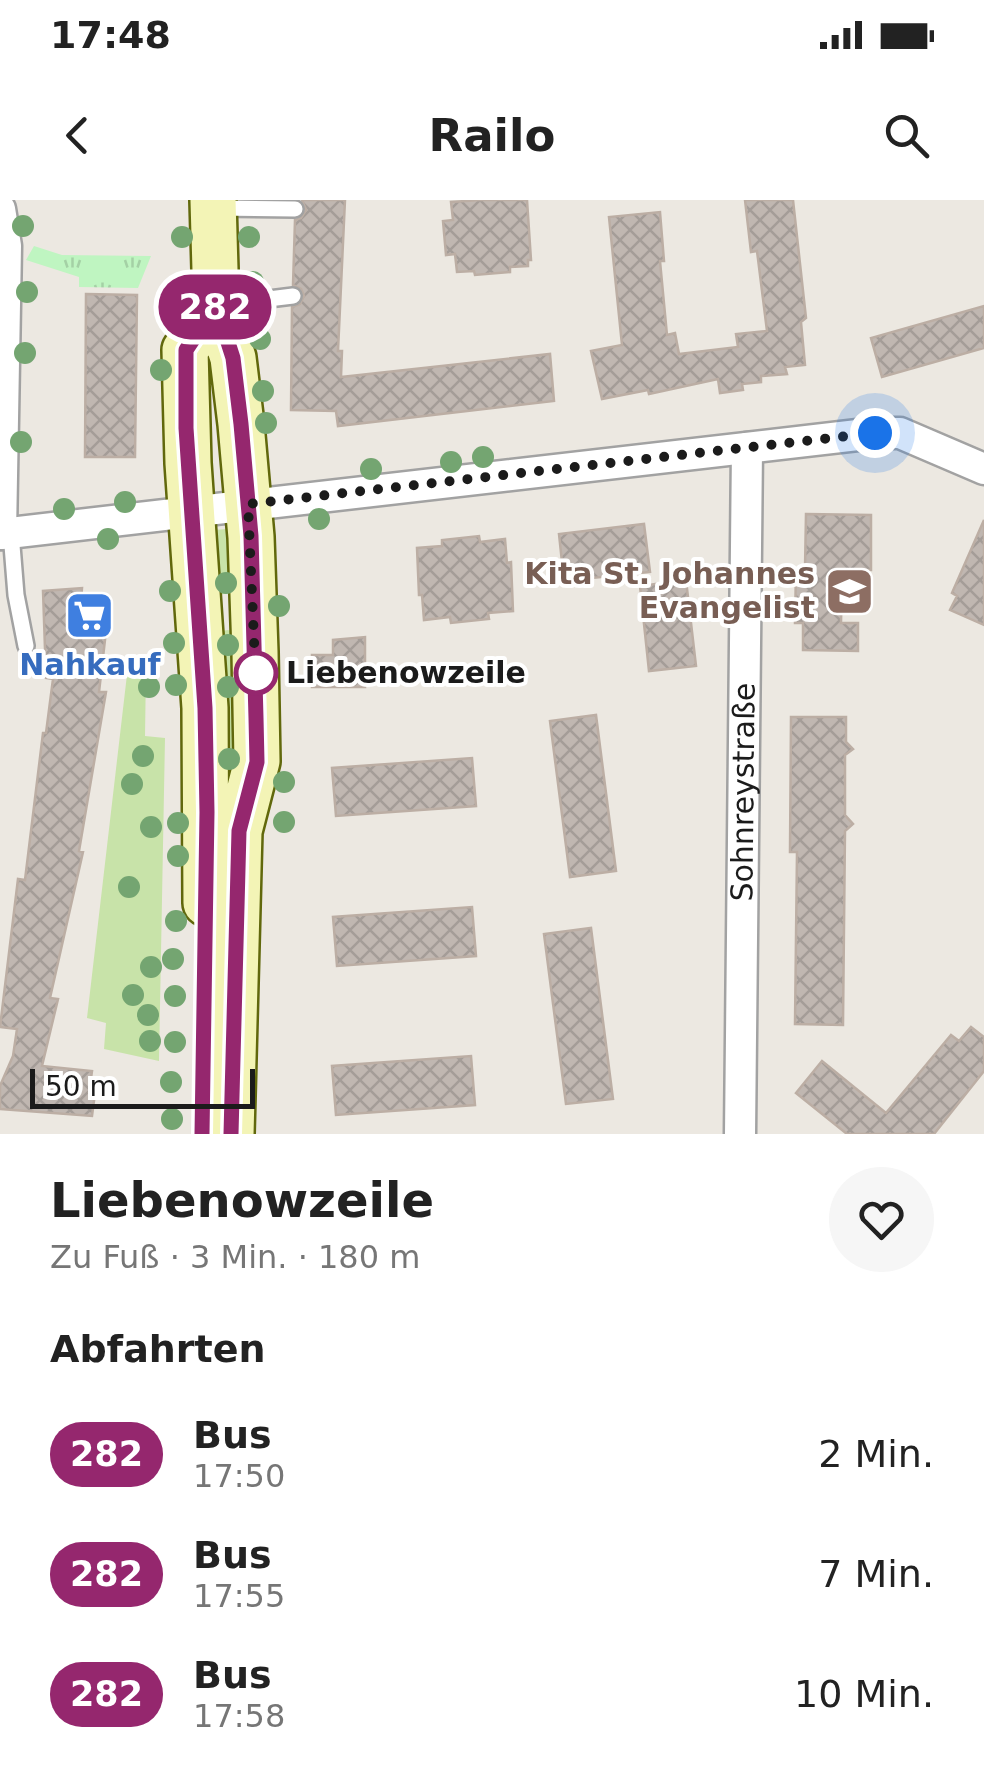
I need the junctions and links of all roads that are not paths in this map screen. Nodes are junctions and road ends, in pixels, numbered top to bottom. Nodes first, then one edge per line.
1 (213, 204) edge
2 (294, 209) dead end
3 (0, 210) edge
4 (293, 296) dead end
5 (216, 305) junction
6 (747, 448) junction
7 (984, 469) edge
8 (248, 504) junction
9 (191, 511) junction
10 (4, 534) edge
11 (225, 615) junction
12 (26, 646) dead end
13 (202, 1134) edge
14 (231, 1134) edge
15 (740, 1134) edge

1 - 2 lane
1 - 5 main road
3 - 10 street
4 - 5 lane
5 - 8 main road
5 - 9 main road
6 - 7 street
6 - 8 street
6 - 15 street, Sohnreystraße
8 - 9 street
8 - 11 main road
9 - 10 street
9 - 11 main road
10 - 12 lane
11 - 13 main road
11 - 14 main road

